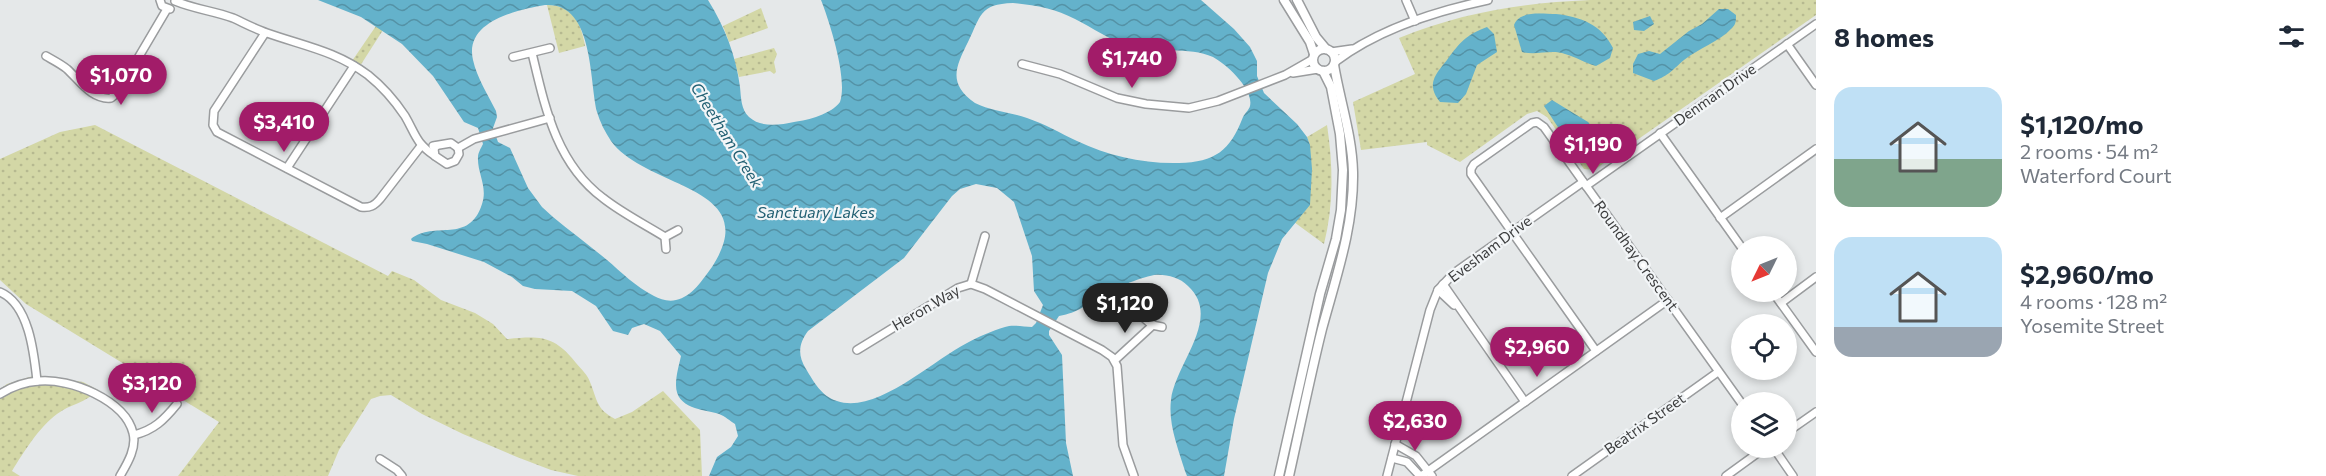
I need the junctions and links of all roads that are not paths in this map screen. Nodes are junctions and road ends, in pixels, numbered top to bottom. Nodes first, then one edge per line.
1 (1284, 0) edge
2 (1297, 0) edge
3 (1406, 0) edge
4 (1488, 0) edge
5 (175, 1) edge
6 (163, 5) edge
7 (190, 7) junction
8 (1415, 21) junction
9 (1816, 24) edge
10 (265, 33) junction
11 (1787, 44) junction
12 (550, 48) dead end
13 (1352, 49) junction
14 (1329, 51) junction
15 (532, 53) junction
16 (46, 56) dead end
17 (513, 57) dead end
18 (1313, 57) junction
19 (1334, 63) junction
20 (1022, 64) dead end
21 (354, 66) junction
22 (1320, 70) junction
23 (1285, 75) junction
24 (1816, 85) edge
25 (550, 118) junction
26 (1660, 133) junction
27 (421, 146) junction
28 (436, 146) junction
29 (458, 148) junction
30 (1816, 149) edge
31 (435, 156) junction
32 (287, 168) junction
33 (1584, 184) junction
34 (1720, 218) junction
35 (678, 230) dead end
36 (1512, 232) junction
37 (984, 236) dead end
38 (1733, 236) edge
39 (665, 237) junction
40 (666, 249) dead end
41 (1816, 277) edge
42 (1324, 281) junction
43 (971, 284) junction
44 (1336, 285) junction
45 (1440, 287) junction
46 (0, 292) edge
47 (1668, 300) junction
48 (1780, 303) joint
49 (1145, 319) dead end
50 (1153, 325) junction
51 (1161, 327) dead end
52 (856, 350) dead end
53 (1596, 351) junction
54 (1816, 352) edge
55 (1114, 360) junction
56 (1718, 372) junction
57 (37, 381) junction
58 (1733, 392) edge
59 (0, 394) edge
60 (1525, 402) junction
61 (177, 404) dead end
62 (1815, 412) edge
63 (1797, 425) edge
64 (134, 435) junction
65 (1395, 444) junction
66 (1392, 458) junction
67 (1751, 458) edge
68 (1781, 458) edge
69 (380, 459) dead end
70 (1430, 473) edge
71 (120, 476) edge
72 (402, 476) edge
73 (1134, 476) edge
74 (1279, 476) edge
75 (1289, 476) edge
76 (1387, 476) edge
77 (1420, 476) edge
78 (1572, 476) edge
79 (1726, 476) edge
80 (1793, 476) edge

1 - 18 street
2 - 14 street
3 - 8 street
4 - 8 street
5 - 6 street
5 - 7 street
6 - 7 street
6 - 16 street
7 - 10 street
8 - 13 street
9 - 11 street, Denman Drive
10 - 21 street
10 - 32 street
11 - 24 street
11 - 26 street, Denman Drive
12 - 15 street
13 - 14 street
13 - 19 street
14 - 18 street
14 - 19 street
15 - 17 street
15 - 25 street
18 - 22 street
18 - 23 street
19 - 22 street
19 - 44 street
20 - 23 street
21 - 27 street
21 - 32 street
22 - 23 street
22 - 42 street
25 - 29 street
25 - 39 street
26 - 33 street, Denman Drive
26 - 34 street
27 - 28 street
27 - 31 street
27 - 32 street
28 - 29 street
28 - 31 street
29 - 31 street
30 - 34 street
33 - 36 street, Evesham Drive
33 - 36 street, Roundhay Crescent
33 - 47 street, Roundhay Crescent
34 - 38 street
35 - 39 street
36 - 45 street, Evesham Drive
36 - 53 street
37 - 43 street
39 - 40 street
41 - 48 street
42 - 44 street
42 - 74 street
43 - 52 street, Heron Way
43 - 55 street, Heron Way
44 - 75 street
45 - 60 street
45 - 65 street, Evesham Drive
46 - 57 street
47 - 53 street
47 - 56 street, Roundhay Crescent
48 - 54 street
49 - 50 street
50 - 51 street
50 - 55 street
53 - 60 street
55 - 73 street
56 - 58 street, Roundhay Crescent
56 - 78 street, Beatrix Street
57 - 59 street
57 - 64 street
60 - 70 street
61 - 64 street
62 - 63 street
64 - 71 street
65 - 66 street, Evesham Drive
65 - 70 street
66 - 76 street, Evesham Drive
66 - 77 street
67 - 79 street
68 - 80 street
69 - 72 street
70 - 77 street

